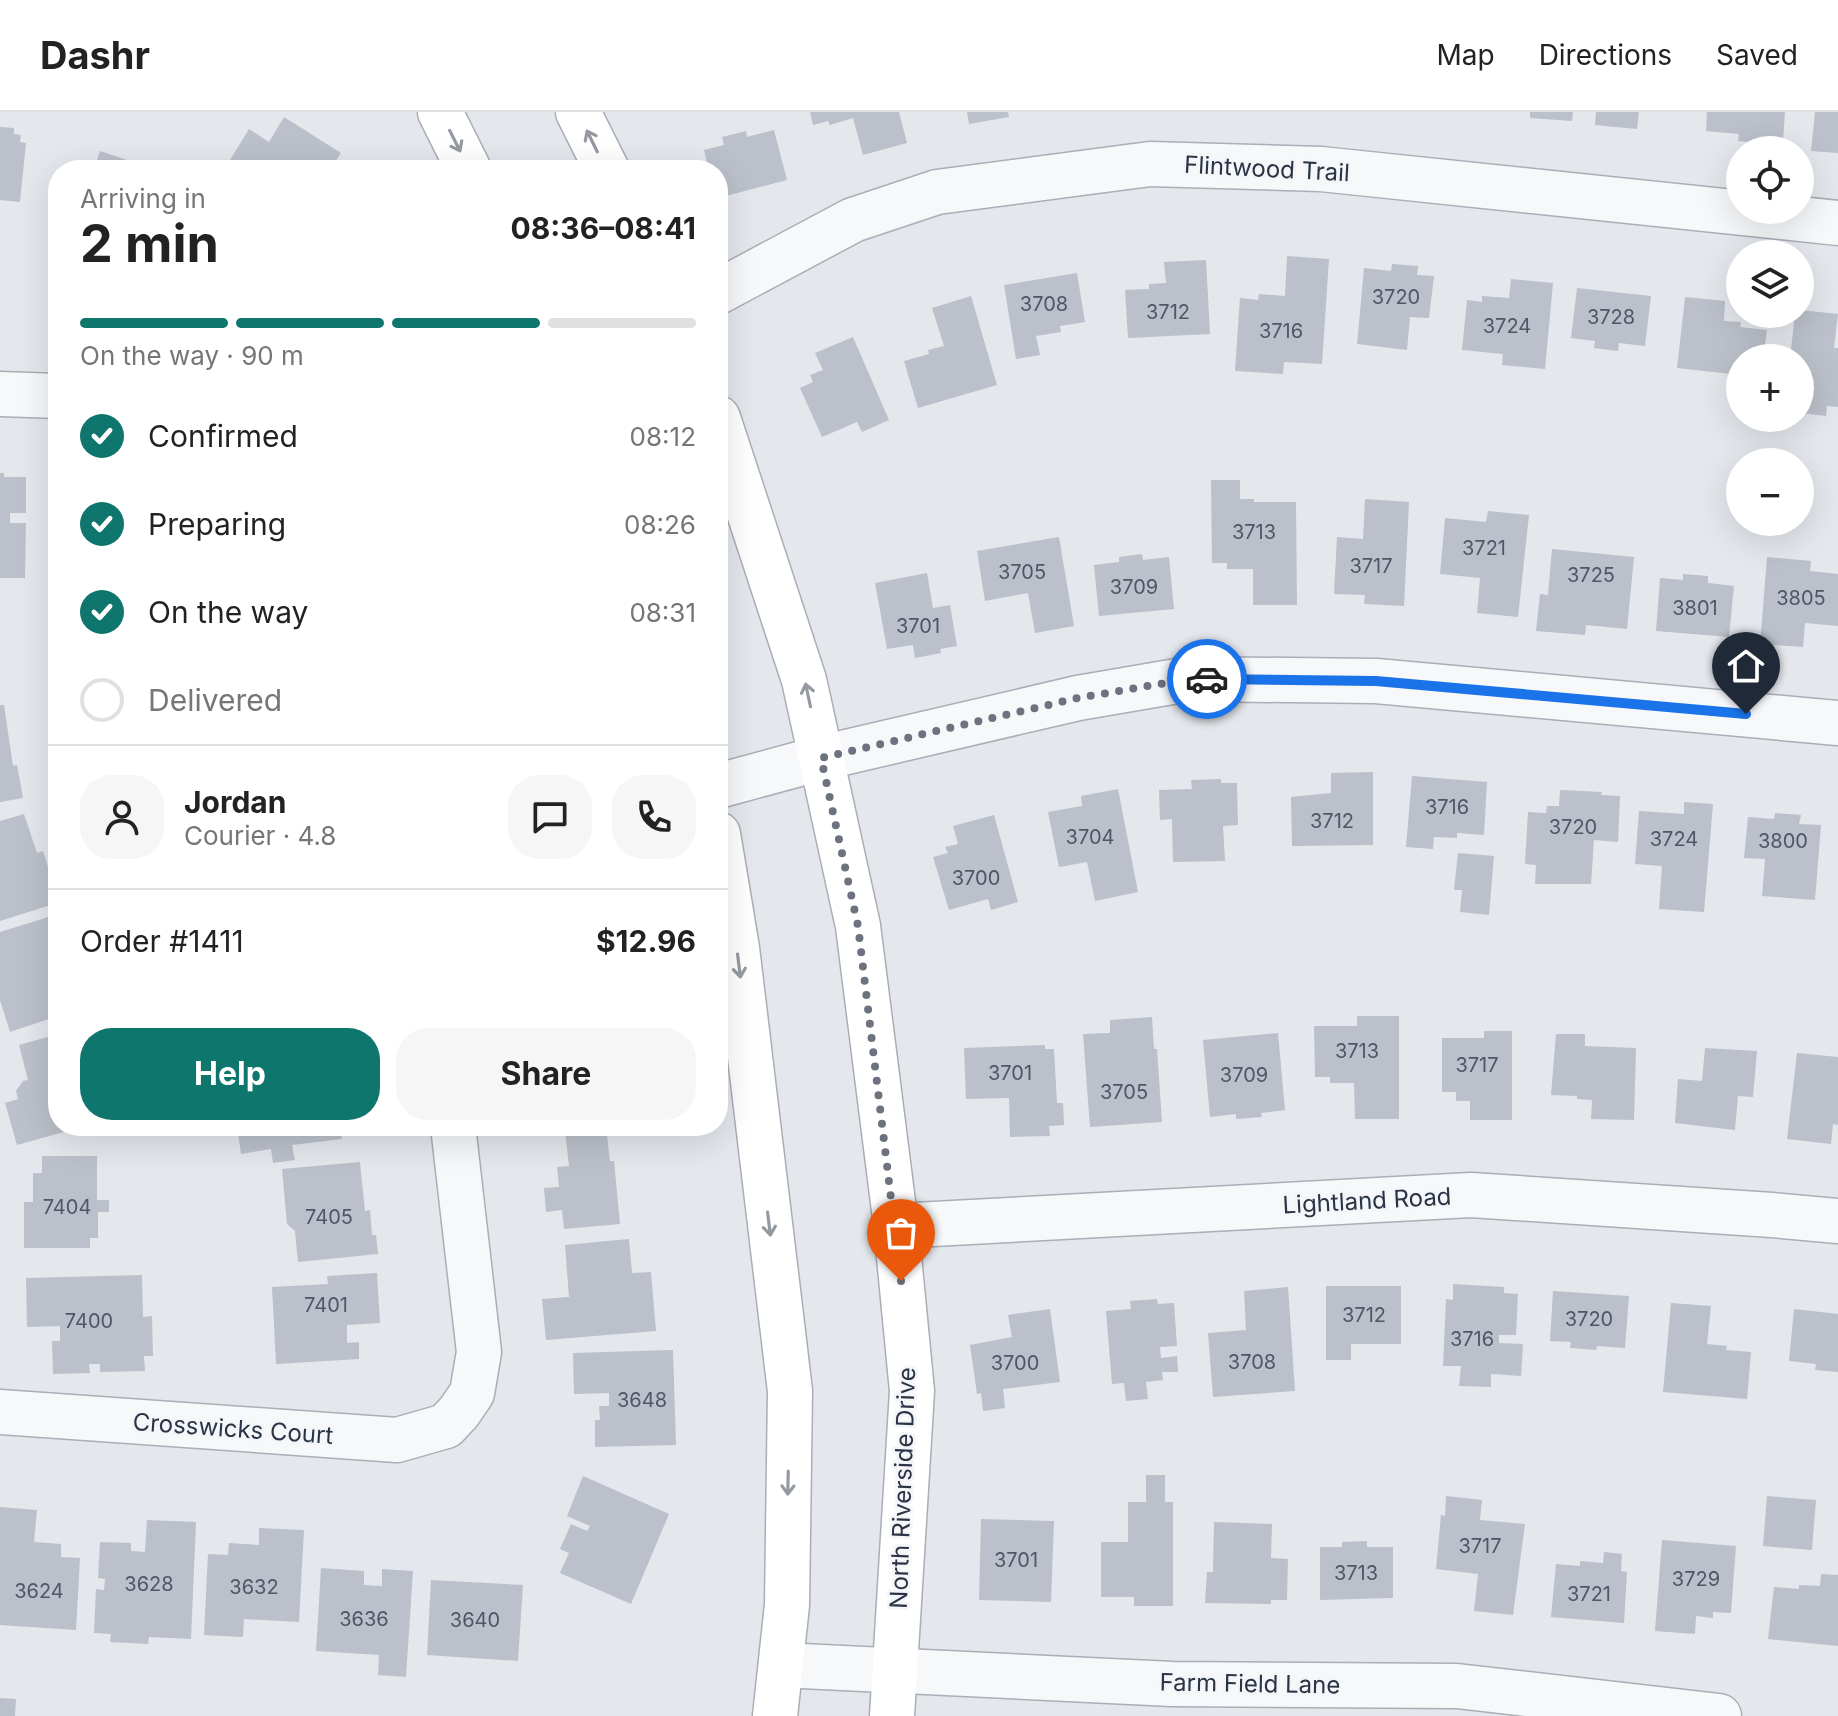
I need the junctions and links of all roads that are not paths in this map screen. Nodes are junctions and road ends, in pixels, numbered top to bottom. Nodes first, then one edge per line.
1 (440, 112) edge
2 (578, 112) edge
3 (464, 160) edge
4 (602, 160) edge
5 (1838, 223) edge
6 (728, 287) edge
7 (0, 394) edge
8 (48, 396) edge
9 (728, 448) edge
10 (1838, 723) edge
11 (821, 758) junction
12 (728, 783) edge
13 (728, 894) edge
14 (454, 1136) edge
15 (1838, 1221) edge
16 (896, 1226) junction
17 (0, 1412) edge
18 (781, 1665) junction
19 (896, 1671) junction
20 (1171, 1700) edge
21 (775, 1716) edge
22 (892, 1716) edge
23 (1719, 1716) edge

1 -> 3 main road
4 -> 2 main road
5 - 6 street, Flintwood Trail
7 - 8 street
11 -> 9 main road, North Riverside Drive
10 - 11 street
11 - 12 street
11 - 16 main road, North Riverside Drive
13 -> 18 main road
14 - 17 street, Crosswicks Court
15 - 16 street, Lightland Road
16 - 19 main road, North Riverside Drive
18 - 19 street, Farm Field Lane
18 - 21 main road
19 - 20 street, Farm Field Lane
19 - 22 main road, North Riverside Drive
20 - 23 street, Farm Field Lane

